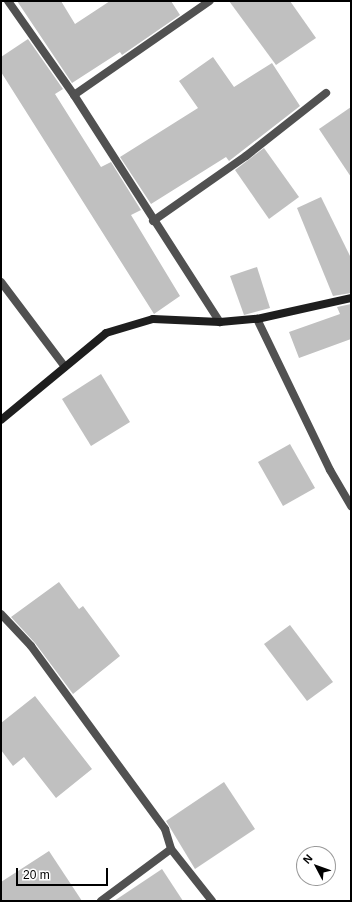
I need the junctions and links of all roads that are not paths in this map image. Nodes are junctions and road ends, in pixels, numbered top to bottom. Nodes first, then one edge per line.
1 (8, 1) edge
2 (210, 1) edge
3 (326, 93) dead end
4 (74, 95) junction
5 (153, 221) junction
6 (1, 282) edge
7 (351, 298) edge
8 (257, 320) junction
9 (220, 322) junction
10 (65, 368) junction
11 (1, 420) edge
12 (351, 506) edge
13 (1, 614) edge
14 (171, 849) junction
15 (101, 901) edge
16 (212, 901) edge

1 - 4 street
2 - 4 street
3 - 5 street
4 - 5 street
5 - 9 street
6 - 10 street
7 - 8 street
8 - 9 street
8 - 12 street
9 - 10 street
10 - 11 street
13 - 14 street
14 - 15 street
14 - 16 street

